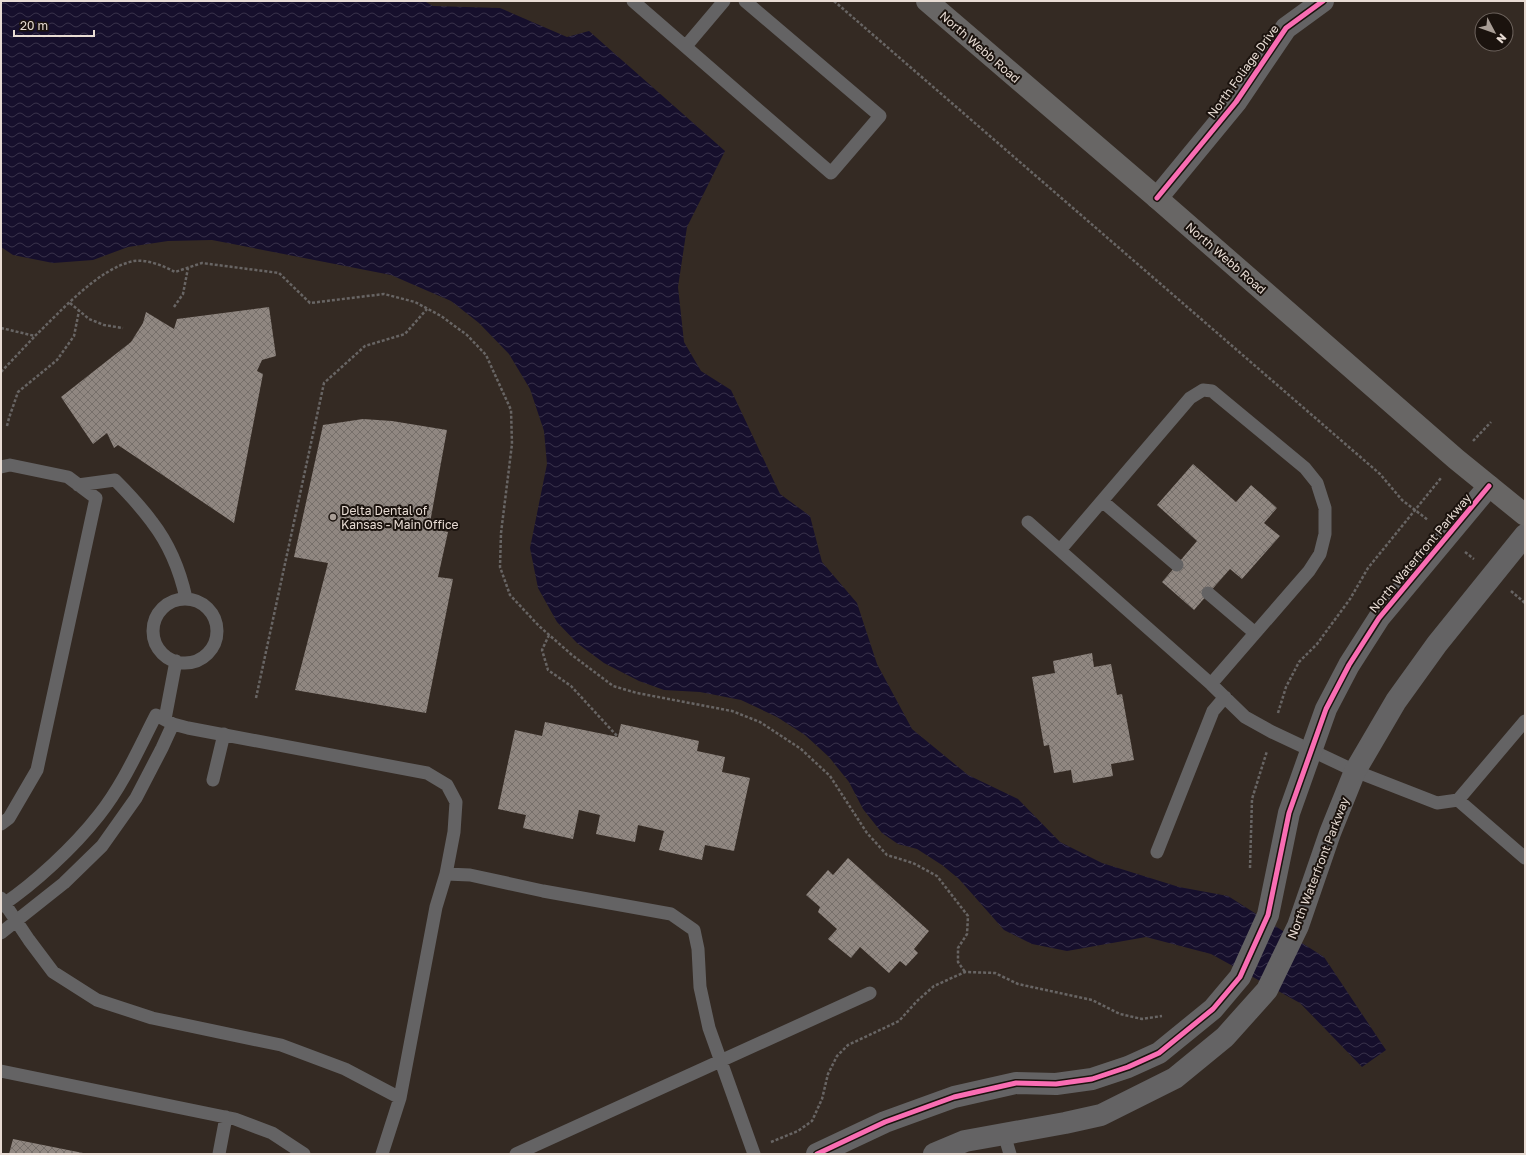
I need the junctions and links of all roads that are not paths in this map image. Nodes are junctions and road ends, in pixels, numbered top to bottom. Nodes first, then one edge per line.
1 (633, 1) edge
2 (724, 1) edge
3 (745, 1) edge
4 (927, 1) edge
5 (1324, 1) edge
6 (686, 46) junction
7 (1157, 198) junction
8 (1, 467) edge
9 (78, 485) junction
10 (1489, 486) junction
11 (1102, 501) junction
12 (1525, 515) edge
13 (1028, 522) dead end
14 (1525, 535) edge
15 (1060, 550) junction
16 (1177, 566) dead end
17 (1208, 593) dead end
18 (186, 598) junction
19 (1255, 633) junction
20 (176, 661) junction
21 (1211, 684) junction
22 (1224, 697) junction
23 (1525, 721) edge
24 (169, 722) junction
25 (224, 734) junction
26 (1311, 750) junction
27 (1355, 771) junction
28 (213, 780) dead end
29 (1458, 800) junction
30 (1, 824) edge
31 (1157, 852) dead end
32 (1525, 858) edge
33 (446, 874) junction
34 (3, 902) edge
35 (16, 921) junction
36 (1, 933) edge
37 (870, 993) dead end
38 (721, 1061) junction
39 (1, 1072) edge
40 (400, 1098) junction
41 (226, 1117) junction
42 (1007, 1144) edge
43 (753, 1151) edge
44 (298, 1152) edge
45 (219, 1154) edge
46 (382, 1154) edge
47 (516, 1154) edge
48 (817, 1154) edge
49 (934, 1154) edge

1 - 6 lane
2 - 6 lane
3 - 6 lane
4 - 7 main road, North Webb Road
5 - 7 street, North Foliage Drive
7 - 10 main road, North Webb Road
8 - 9 lane
9 - 18 lane
9 - 30 lane
10 - 12 main road, North Webb Road
10 - 26 street, North Waterfront Parkway
11 - 15 lane
11 - 16 lane
11 - 19 lane
13 - 15 lane
14 - 27 street, North Waterfront Parkway
15 - 21 lane
17 - 19 lane
18 - 20 lane
18 - 20 lane
19 - 21 lane
20 - 24 lane
21 - 22 lane
22 - 26 lane
22 - 31 lane
23 - 29 lane
24 - 25 lane
24 - 34 lane
24 - 35 lane
25 - 28 lane
25 - 33 lane
26 - 27 lane
26 - 48 street, North Waterfront Parkway
27 - 29 lane
27 - 42 street, North Waterfront Parkway
29 - 32 lane
33 - 38 lane
33 - 40 lane
34 - 35 lane
35 - 36 lane
35 - 40 lane
37 - 38 lane
38 - 43 lane
38 - 47 lane
39 - 41 lane
40 - 46 lane
41 - 44 lane
41 - 45 lane
42 - 49 street, North Waterfront Parkway

